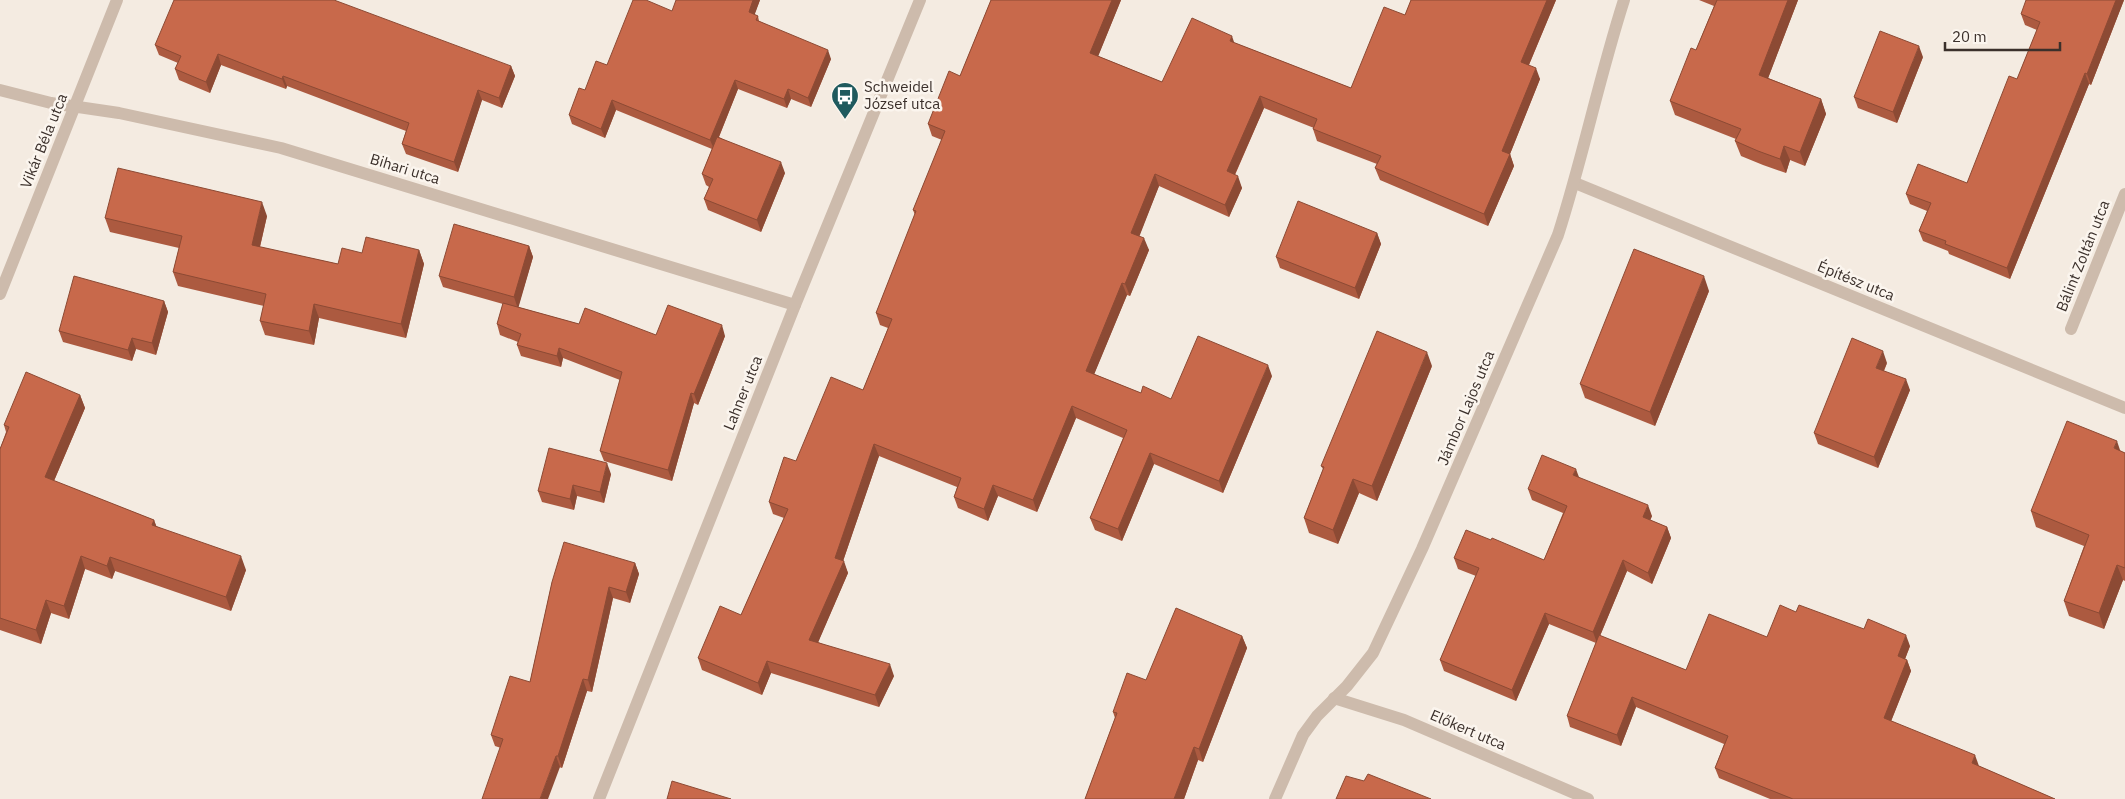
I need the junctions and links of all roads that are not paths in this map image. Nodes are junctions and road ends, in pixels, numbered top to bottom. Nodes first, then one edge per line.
1 (117, 0) edge
2 (920, 0) edge
3 (1624, 0) edge
4 (0, 90) edge
5 (76, 107) junction
6 (1575, 183) junction
7 (2125, 194) edge
8 (0, 294) edge
9 (795, 305) junction
10 (2071, 329) dead end
11 (2125, 408) edge
12 (1334, 698) junction
13 (599, 799) edge
14 (1275, 799) edge
15 (1588, 799) edge

1 - 5 street, Vikár Béla utca
2 - 9 street, Lahner utca
3 - 6 street, Jámbor Lajos utca
4 - 5 street, Bihari utca
5 - 8 street, Vikár Béla utca
5 - 9 street, Bihari utca
6 - 11 street, Építész utca
6 - 12 street, Jámbor Lajos utca
7 - 10 street, Bálint Zoltán utca
9 - 13 street, Lahner utca
12 - 14 street, Jámbor Lajos utca
12 - 15 street, Előkert utca

